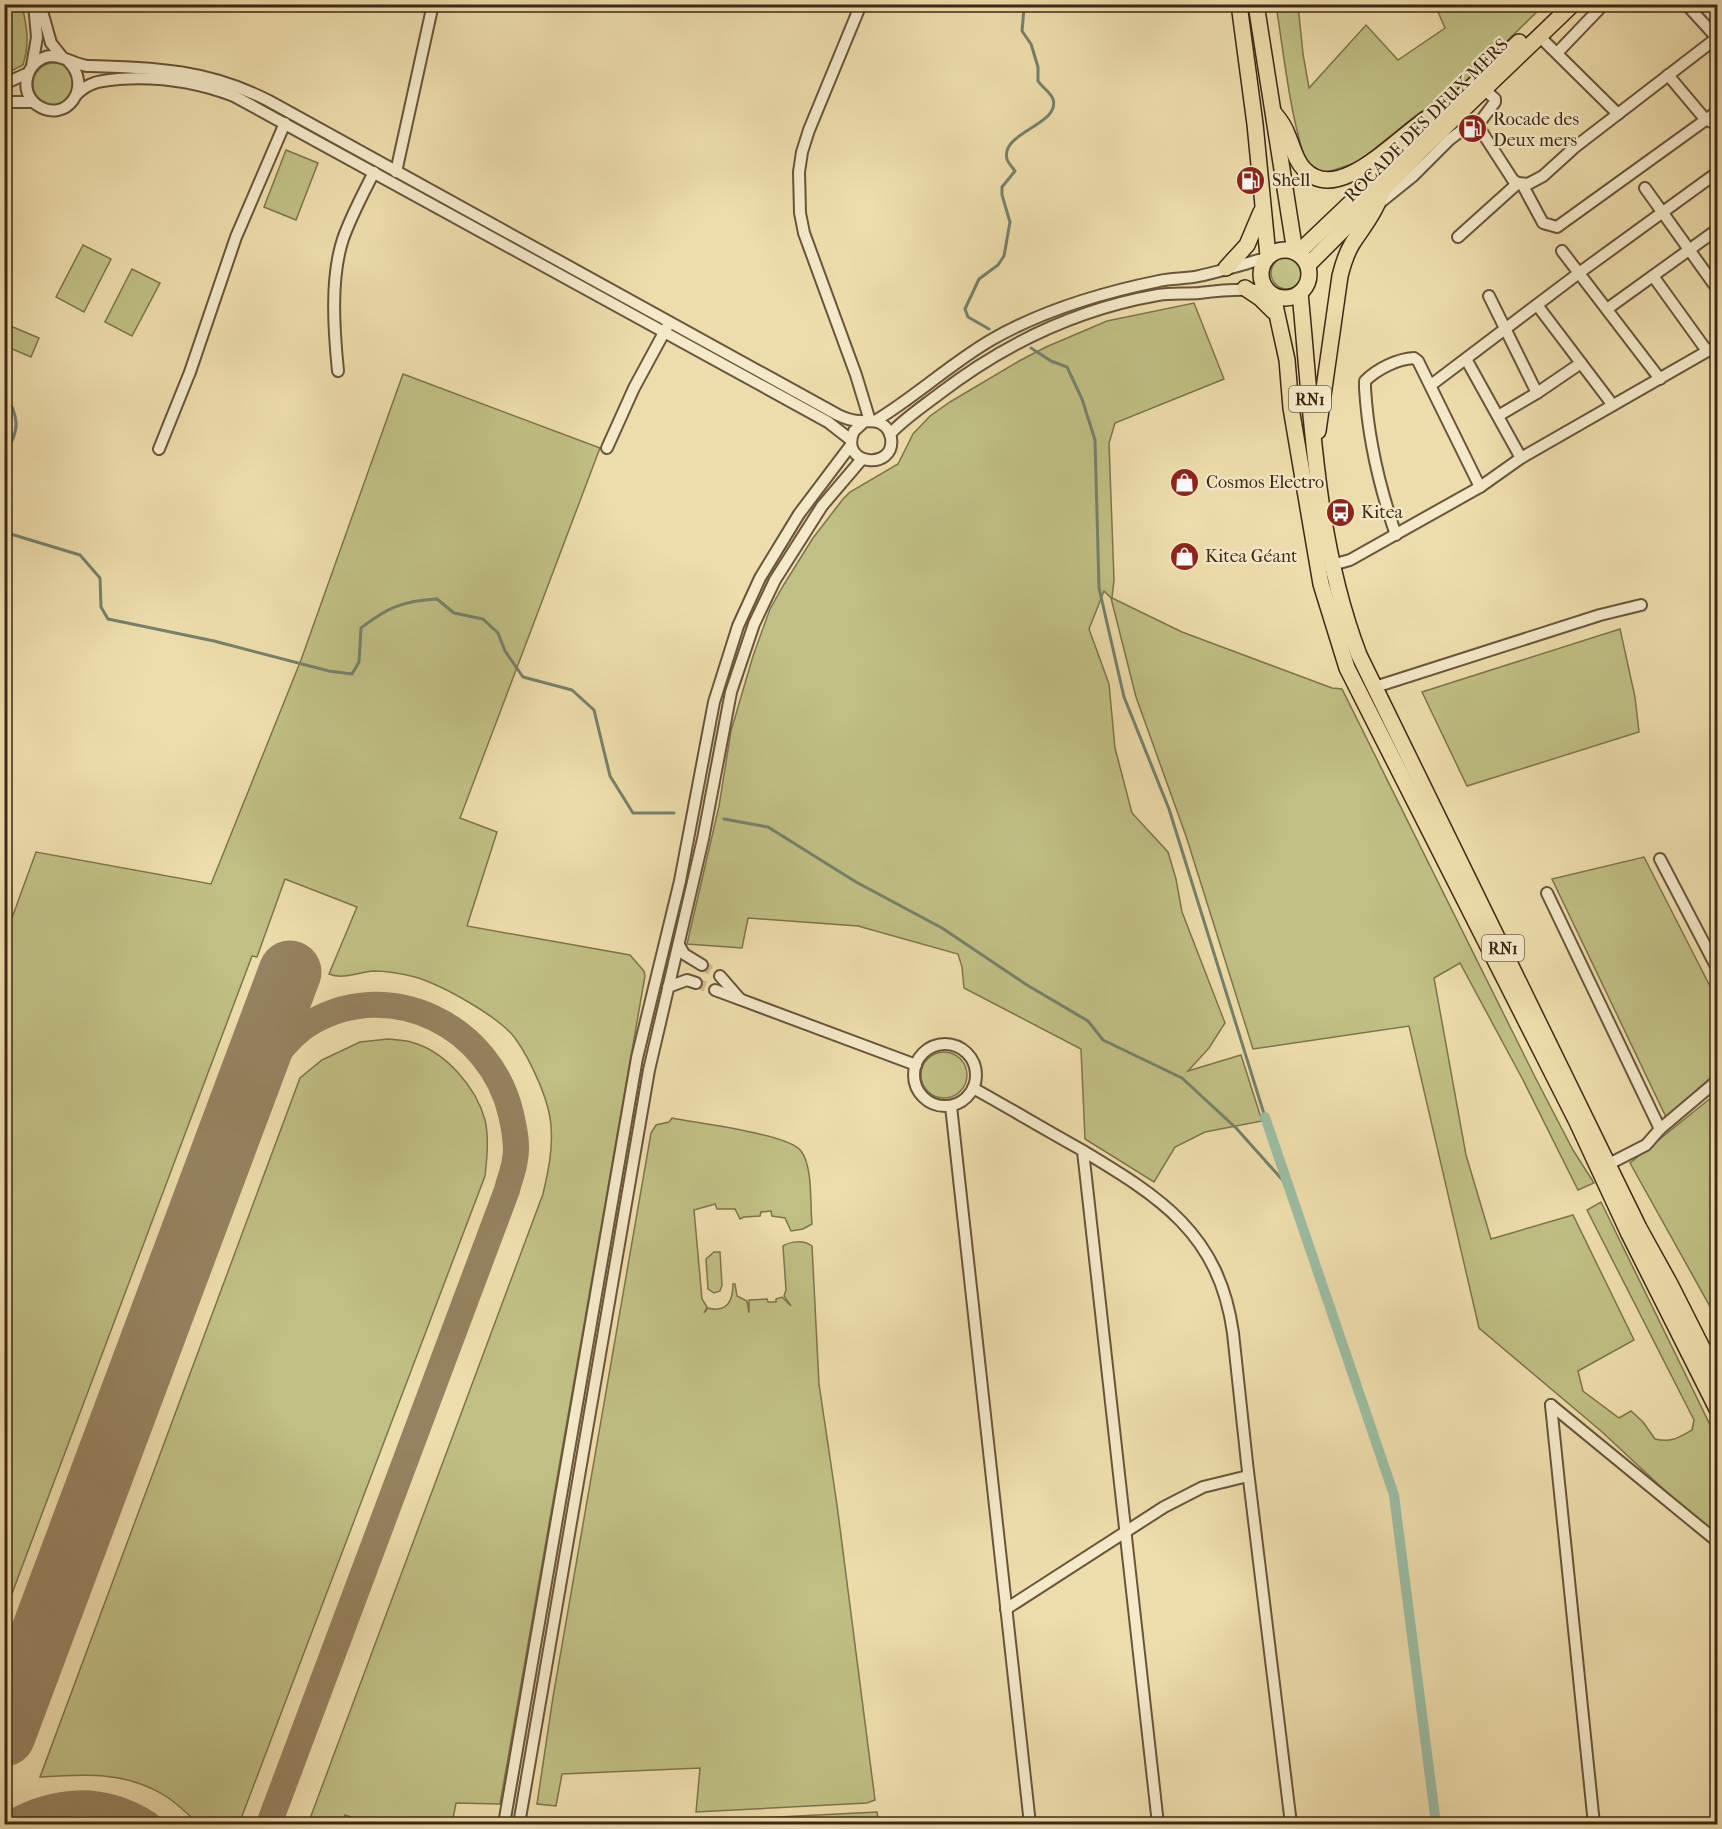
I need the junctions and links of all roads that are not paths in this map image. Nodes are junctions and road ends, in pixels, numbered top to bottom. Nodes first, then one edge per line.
1 (34, 4) edge
2 (40, 4) edge
3 (433, 4) edge
4 (861, 4) edge
5 (1239, 4) edge
6 (1256, 4) edge
7 (1558, 4) edge
8 (1573, 4) edge
9 (1686, 4) edge
10 (1598, 6) edge
11 (1539, 36) junction
12 (1717, 37) edge
13 (1557, 53) junction
14 (65, 60) junction
15 (30, 69) junction
16 (1668, 75) junction
17 (4, 84) edge
18 (1485, 90) junction
19 (77, 94) junction
20 (4, 102) edge
21 (33, 102) junction
22 (1455, 103) junction
23 (1271, 110) junction
24 (1718, 111) edge
25 (1618, 114) junction
26 (1705, 119) junction
27 (285, 123) junction
28 (1718, 125) edge
29 (1477, 126) junction
30 (374, 172) junction
31 (396, 172) junction
32 (1718, 172) edge
33 (1520, 183) junction
34 (1644, 188) dead end
35 (1380, 198) junction
36 (1263, 207) junction
37 (1661, 213) junction
38 (1718, 229) edge
39 (1458, 237) dead end
40 (1562, 251) dead end
41 (1689, 251) junction
42 (1267, 257) junction
43 (1300, 257) junction
44 (1226, 268) junction
45 (1579, 273) junction
46 (1653, 276) junction
47 (1245, 288) junction
48 (1718, 290) edge
49 (1270, 293) junction
50 (1300, 293) junction
51 (1489, 296) dead end
52 (1537, 305) junction
53 (1607, 309) junction
54 (1279, 316) junction
55 (667, 327) junction
56 (1504, 330) junction
57 (1712, 348) edge
58 (1466, 359) junction
59 (1581, 363) junction
60 (338, 371) dead end
61 (1660, 379) junction
62 (1431, 385) junction
63 (1537, 393) junction
64 (1612, 404) junction
65 (1498, 416) junction
66 (870, 421) junction
67 (890, 434) junction
68 (851, 443) junction
69 (1315, 447) junction
70 (607, 448) dead end
71 (159, 449) dead end
72 (1521, 458) junction
73 (862, 459) junction
74 (1480, 487) junction
75 (1396, 535) junction
76 (1332, 565) junction
77 (1641, 604) dead end
78 (1375, 687) junction
79 (1660, 859) dead end
80 (1547, 893) dead end
81 (678, 945) junction
82 (675, 959) junction
83 (702, 965) tunnel mouth
84 (1718, 970) edge
85 (720, 976) tunnel mouth
86 (668, 987) junction
87 (715, 990) tunnel mouth
88 (740, 999) junction
89 (916, 1065) junction
90 (1718, 1080) edge
91 (973, 1088) junction
92 (631, 1096) junction
93 (645, 1098) junction
94 (951, 1106) junction
95 (628, 1112) junction
96 (642, 1114) junction
97 (1660, 1129) junction
98 (1083, 1151) junction
99 (1609, 1164) junction
100 (1718, 1379) edge
101 (1718, 1411) edge
102 (1248, 1476) junction
103 (1126, 1531) junction
104 (1718, 1542) edge
105 (1006, 1609) junction
106 (504, 1824) edge
107 (519, 1824) edge
108 (1030, 1824) edge
109 (1158, 1824) edge
110 (1291, 1824) edge
111 (1594, 1824) edge

1 - 15 street
2 - 14 street
3 - 31 street
4 - 66 street
5 - 36 highway, RN1
6 - 23 highway, RN1
7 - 22 highway, ROCADE DES DEUX MERS
8 - 11 highway, ROCADE DES DEUX MERS
9 - 12 street
10 - 13 street
11 - 13 street
11 - 18 highway, ROCADE DES DEUX MERS
12 - 16 street
13 - 25 street
14 - 15 street
14 - 19 street
14 - 31 street
15 - 17 street
15 - 21 street
16 - 25 street
16 - 26 street
18 - 29 street
18 - 35 highway, ROCADE DES DEUX MERS
19 - 21 street
19 - 27 street
20 - 21 street
22 - 23 highway
22 - 43 highway, ROCADE DES DEUX MERS
23 - 43 highway, RN1
24 - 26 street
25 - 33 street
26 - 28 street
26 - 33 street
27 - 30 street
27 - 71 street
29 - 33 street
29 - 35 street
30 - 55 street
30 - 60 street
31 - 55 street
32 - 37 street
33 - 39 street
34 - 37 street
35 - 43 highway, ROCADE DES DEUX MERS
35 - 69 highway
36 - 42 highway, RN1
36 - 44 highway
37 - 41 street
37 - 45 street
38 - 41 street
40 - 45 street
41 - 46 street
41 - 48 street
42 - 43 highway
42 - 44 street
42 - 49 highway, RN1
43 - 50 highway, RN1
44 - 66 street
45 - 52 street
45 - 53 street
46 - 53 street
46 - 57 street
47 - 49 street
47 - 54 highway
47 - 67 street
49 - 50 highway
49 - 54 highway, RN1
50 - 69 highway, RN1
51 - 56 street
52 - 56 street
52 - 59 street
53 - 61 street
54 - 101 highway, RN1
55 - 66 street
55 - 68 street
55 - 70 street
56 - 58 street
56 - 63 street
57 - 61 street
58 - 62 street
58 - 65 street
59 - 63 street
59 - 64 street
61 - 64 street
62 - 74 street
62 - 75 street
63 - 65 street
64 - 72 street
65 - 72 street
66 - 67 street
66 - 68 street
67 - 73 street
68 - 73 street
68 - 92 street
69 - 76 highway, RN1
72 - 74 street
73 - 81 street
74 - 75 street
75 - 76 street
76 - 78 highway, RN1
77 - 78 street
78 - 99 highway, RN1
79 - 84 street
80 - 97 street
81 - 82 street
81 - 83 street
82 - 86 street
82 - 86 street
85 - 88 street
86 - 93 street
87 - 88 street
88 - 89 street
89 - 91 street
89 - 94 street
90 - 97 street
91 - 94 street
91 - 98 street
92 - 93 street
92 - 95 street
93 - 96 street
94 - 105 street
95 - 96 street
95 - 106 street
96 - 107 street
97 - 99 street
98 - 102 street
98 - 103 street
99 - 100 highway, RN1
102 - 103 street
102 - 110 street
103 - 105 street
103 - 109 street
104 - 111 street
105 - 108 street

